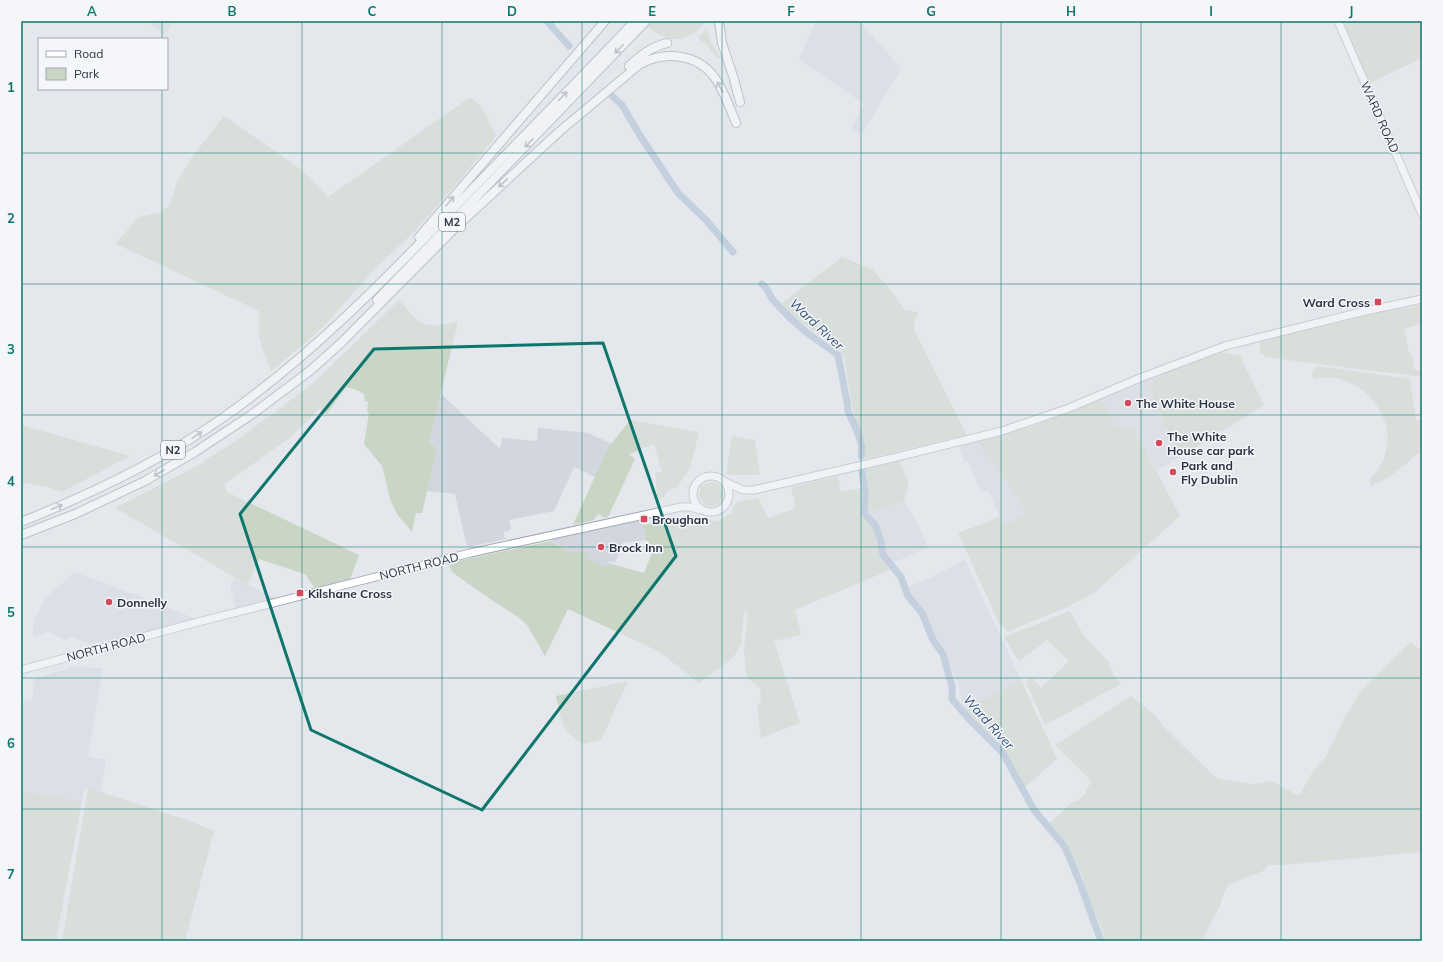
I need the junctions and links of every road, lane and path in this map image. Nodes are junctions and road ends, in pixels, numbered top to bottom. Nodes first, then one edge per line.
1 (600, 21) edge
2 (605, 21) edge
3 (635, 21) edge
4 (646, 21) edge
5 (719, 21) edge
6 (1338, 21) edge
7 (667, 43) dead end
8 (578, 52) junction
9 (740, 102) dead end
10 (736, 123) dead end
11 (560, 131) junction
12 (1422, 214) edge
13 (1422, 299) edge
14 (308, 351) junction
15 (250, 415) junction
16 (725, 482) junction
17 (743, 490) junction
18 (693, 493) junction
19 (728, 500) junction
20 (680, 507) junction
21 (702, 510) junction
22 (21, 522) edge
23 (21, 535) edge
24 (21, 670) edge

1 - 8 highway
2 - 8 highway
14 -> 3 highway, M2
4 -> 15 highway, M2
5 - 9 highway
6 - 12 main road, WARD ROAD
7 - 11 highway
14 -> 8 highway
10 -> 11 highway
11 -> 15 highway
13 - 17 main road
22 -> 14 highway, N2
15 -> 23 highway, N2
16 - 17 main road
16 - 18 main road
16 - 19 main road
17 - 19 main road
18 - 20 main road
18 - 21 main road
19 - 21 main road
20 - 21 main road, NORTH ROAD
20 - 24 main road, NORTH ROAD

